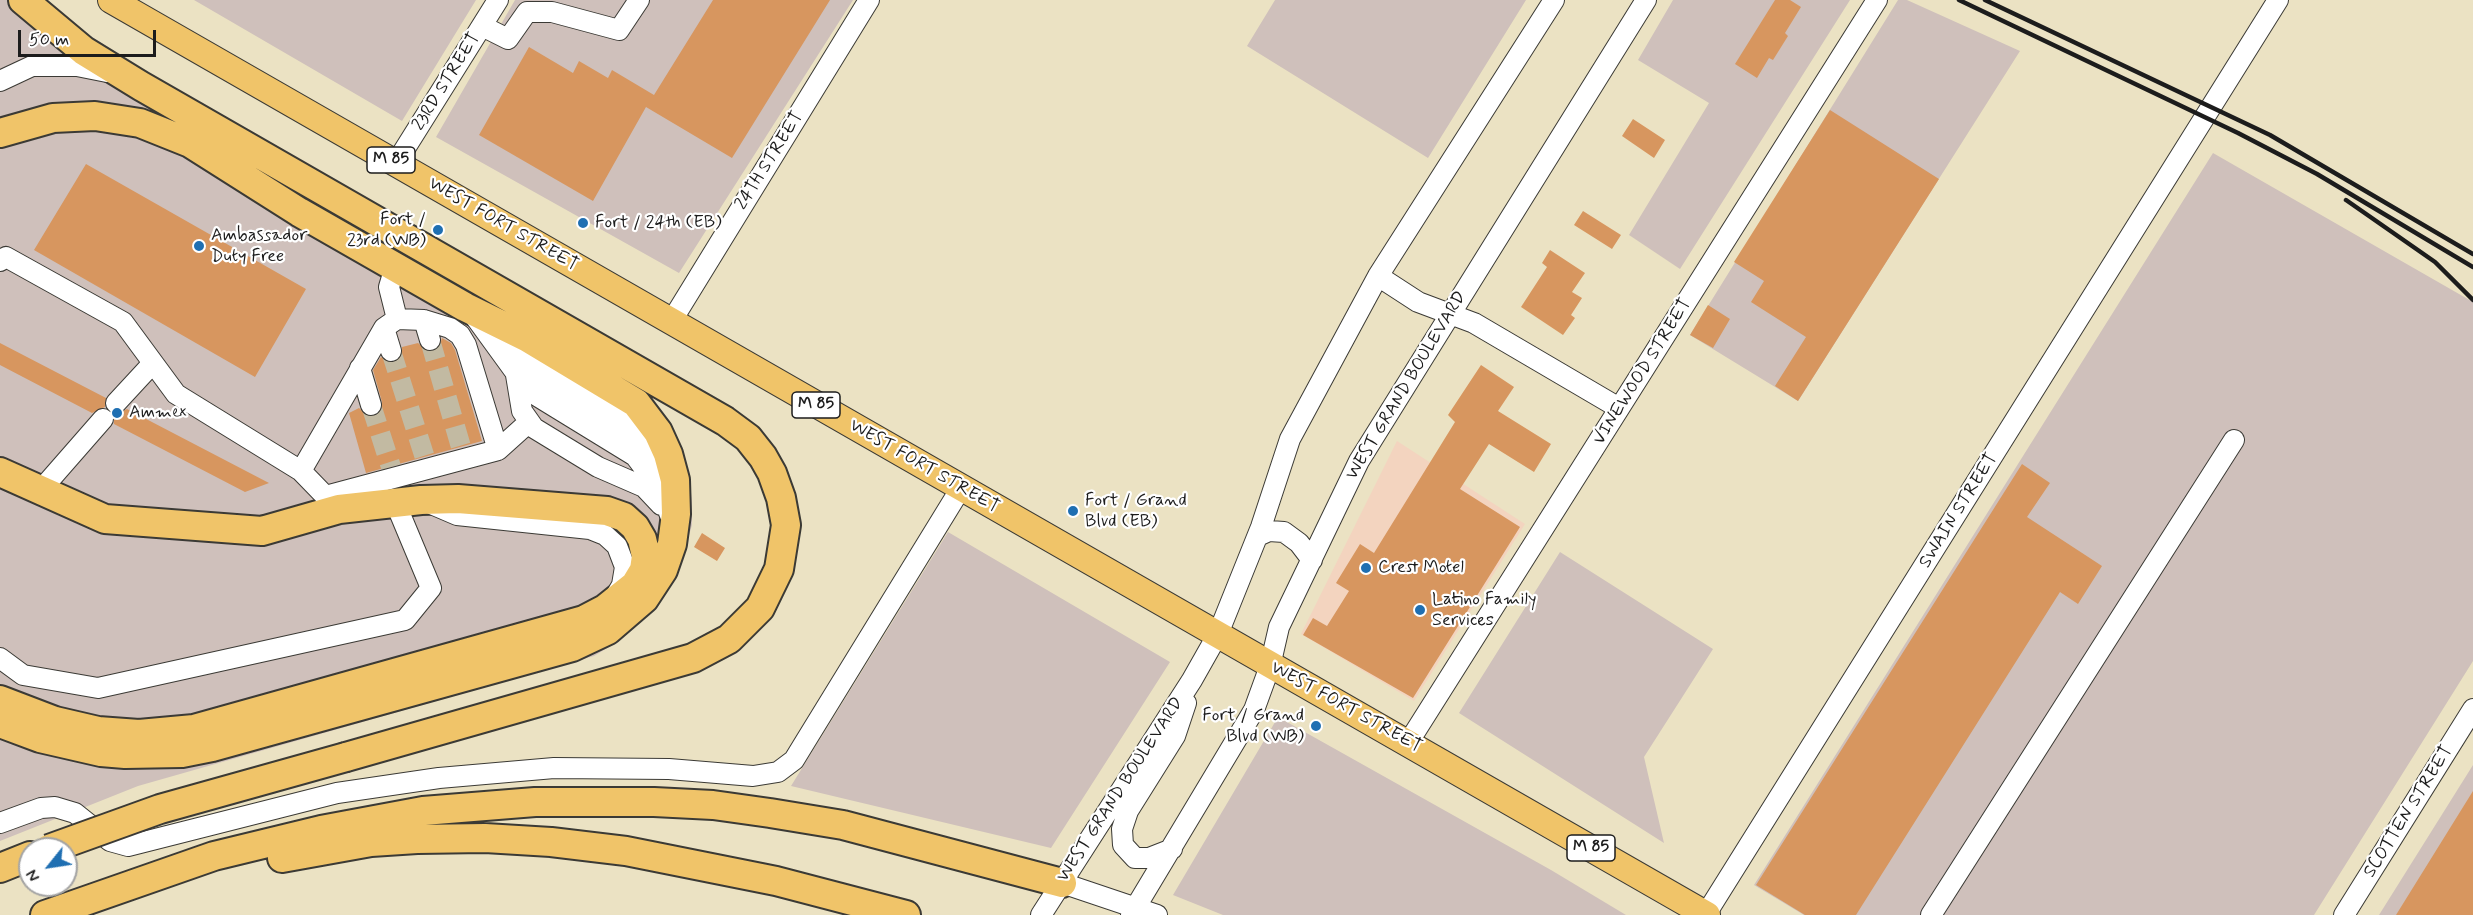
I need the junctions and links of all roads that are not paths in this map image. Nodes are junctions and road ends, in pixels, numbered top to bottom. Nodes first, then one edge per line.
1 (23, 0) edge
2 (111, 0) edge
3 (498, 0) edge
4 (639, 0) edge
5 (869, 0) edge
6 (1554, 0) edge
7 (1646, 0) edge
8 (1877, 0) edge
9 (2278, 0) edge
10 (482, 26) junction
11 (122, 75) junction
12 (0, 81) edge
13 (0, 133) edge
14 (396, 163) junction
15 (0, 261) edge
16 (395, 267) junction
17 (1378, 276) junction
18 (473, 315) junction
19 (1449, 316) junction
20 (424, 320) junction
21 (671, 322) junction
22 (391, 323) junction
23 (430, 340) tunnel mouth
24 (391, 351) tunnel mouth
25 (153, 363) junction
26 (508, 363) junction
27 (360, 368) junction
28 (116, 404) dead end
29 (371, 405) tunnel mouth
30 (1620, 408) junction
31 (103, 419) dead end
32 (528, 423) junction
33 (2234, 440) dead end
34 (498, 450) junction
35 (301, 471) junction
36 (0, 472) edge
37 (400, 487) junction
38 (961, 488) junction
39 (40, 491) junction
40 (332, 503) junction
41 (675, 505) junction
42 (1257, 536) junction
43 (671, 547) junction
44 (1312, 560) junction
45 (1218, 634) junction
46 (0, 658) edge
47 (1270, 666) junction
48 (1192, 680) junction
49 (0, 700) edge
50 (341, 700) junction
51 (2473, 709) edge
52 (0, 723) edge
53 (1408, 743) junction
54 (0, 823) edge
55 (78, 839) edge
56 (1172, 849) junction
57 (18, 861) edge
58 (0, 868) edge
59 (1062, 883) junction
60 (79, 904) junction
61 (1043, 911) edge
62 (1134, 912) edge
63 (45, 915) edge
64 (906, 915) edge
65 (1156, 915) edge
66 (1706, 915) edge
67 (1931, 915) edge
68 (2344, 915) edge

1 - 11 highway
2 - 14 main road, WEST FORT STREET / M 85
3 - 10 street, 23RD STREET
4 - 10 street
5 - 21 street, 24TH STREET
6 - 17 street, WEST GRAND BOULEVARD
7 - 19 street, WEST GRAND BOULEVARD
8 - 30 street, VINEWOOD STREET
9 - 66 street, SWAIN STREET
10 - 14 street, 23RD STREET
11 - 12 street
11 - 55 highway, bridge
13 - 16 highway
14 - 21 main road, WEST FORT STREET / M 85
15 - 25 street
16 - 18 highway
16 - 22 street
17 - 19 street
17 - 42 street, WEST GRAND BOULEVARD
18 - 26 street
18 - 41 highway
19 - 30 street
19 - 44 street, WEST GRAND BOULEVARD
20 - 22 street
20 - 23 street
20 - 34 street
21 - 38 main road, WEST FORT STREET / M 85
22 - 24 street
22 - 27 street
25 - 28 street
25 - 35 street
26 - 32 street
26 - 41 street
26 - 43 street
27 - 29 street
27 - 35 street
30 - 53 street, VINEWOOD STREET
31 - 39 street
32 - 34 street
32 - 43 street
33 - 67 street
34 - 37 street
35 - 40 street
36 - 39 highway
37 - 40 highway
37 - 46 street
37 - 50 highway
38 - 45 main road, WEST FORT STREET / M 85
38 - 54 street
39 - 40 highway
41 - 43 highway
42 - 44 street
42 - 45 street, WEST GRAND BOULEVARD
43 - 50 highway
44 - 47 street, WEST GRAND BOULEVARD
45 - 47 main road, WEST FORT STREET / M 85
45 - 48 street, WEST GRAND BOULEVARD
47 - 53 main road, WEST FORT STREET / M 85
47 - 56 street, WEST GRAND BOULEVARD
48 - 56 street
48 - 59 street, WEST GRAND BOULEVARD
49 - 50 highway
50 - 52 highway
51 - 68 street, SCOTTEN STREET
53 - 66 main road, WEST FORT STREET / M 85
56 - 62 street, WEST GRAND BOULEVARD
57 - 58 highway
59 - 60 highway
59 - 61 street, WEST GRAND BOULEVARD
59 - 62 street
60 - 63 highway
60 - 64 highway
62 - 65 street

